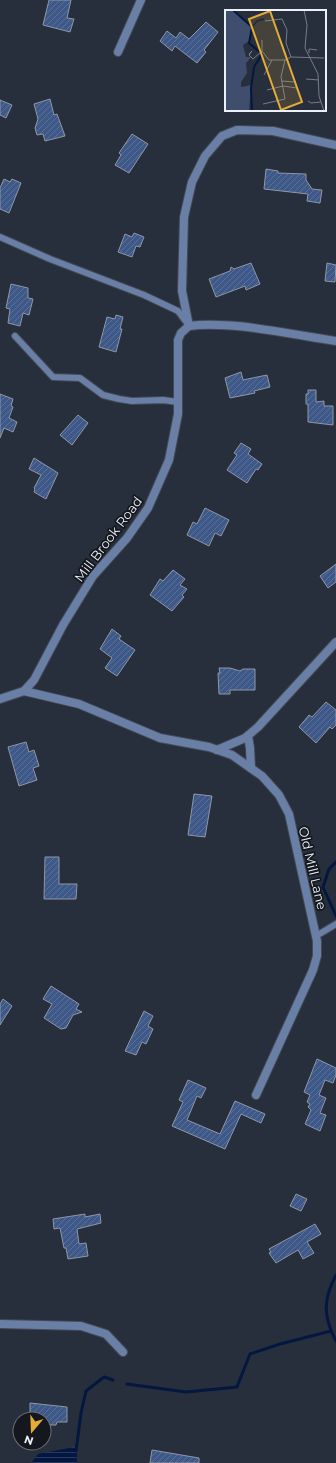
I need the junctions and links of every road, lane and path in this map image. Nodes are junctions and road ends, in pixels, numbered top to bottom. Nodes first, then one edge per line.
1 (141, 0) edge
2 (118, 52) dead end
3 (336, 145) edge
4 (0, 237) edge
5 (189, 326) junction
6 (15, 336) dead end
7 (336, 341) edge
8 (178, 402) junction
9 (336, 642) edge
10 (24, 692) junction
11 (0, 699) edge
12 (248, 736) junction
13 (216, 750) junction
14 (251, 768) junction
15 (334, 925) edge
16 (316, 936) junction
17 (256, 1095) dead end
18 (0, 1324) edge
19 (123, 1352) dead end

1 - 2 street
3 - 5 street
4 - 5 lane
5 - 7 street
5 - 8 street, Mill Brook Road
6 - 8 lane
8 - 10 street, Mill Brook Road
9 - 12 street
10 - 11 street, Old Mill Lane
10 - 13 street, Old Mill Lane
12 - 13 street
12 - 14 street
13 - 14 street, Old Mill Lane
14 - 16 street, Old Mill Lane
15 - 16 lane
16 - 17 street, Old Mill Lane
18 - 19 street

